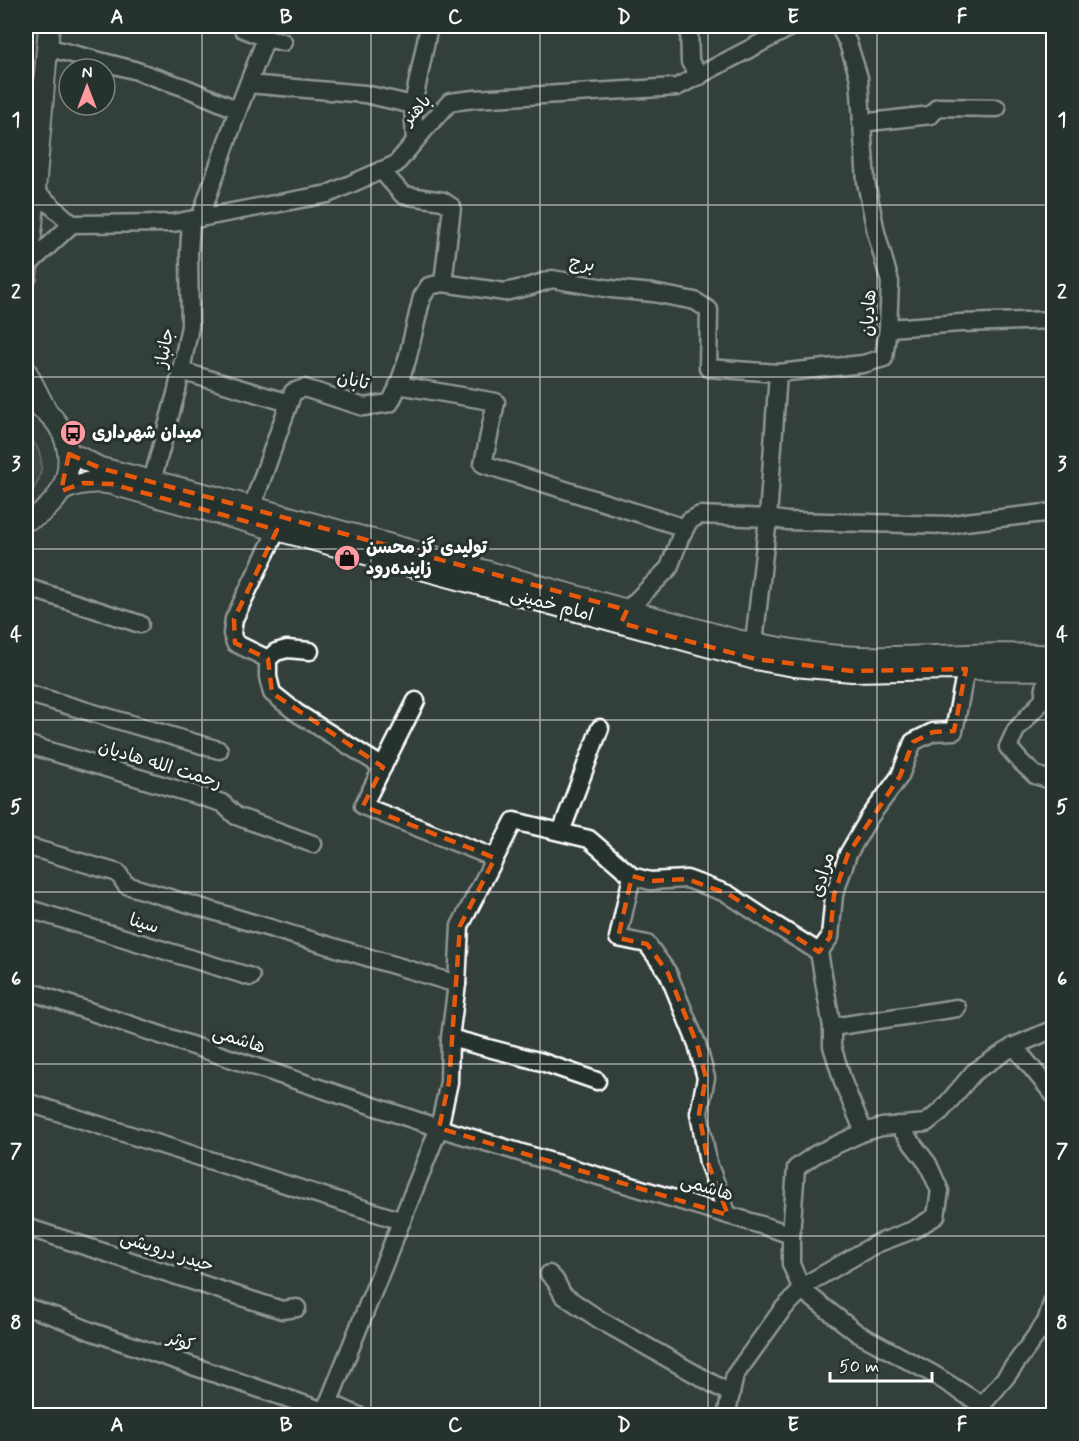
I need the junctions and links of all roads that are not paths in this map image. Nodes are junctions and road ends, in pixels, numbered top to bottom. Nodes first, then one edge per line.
1 (49, 26) edge
2 (244, 26) edge
3 (429, 26) edge
4 (689, 26) edge
5 (793, 26) edge
6 (839, 26) edge
7 (266, 38) junction
8 (283, 42) dead end
9 (46, 47) junction
10 (700, 76) junction
11 (248, 84) junction
12 (413, 105) junction
13 (997, 108) dead end
14 (238, 110) junction
15 (861, 123) junction
16 (415, 141) junction
17 (381, 170) junction
18 (35, 191) junction
19 (195, 219) junction
20 (72, 224) junction
21 (26, 271) edge
22 (443, 283) junction
23 (1053, 320) edge
24 (888, 328) junction
25 (26, 371) edge
26 (181, 372) junction
27 (778, 373) junction
28 (398, 385) junction
29 (26, 401) edge
30 (289, 403) junction
31 (47, 412) junction
32 (69, 454) junction
33 (152, 481) junction
34 (61, 491) junction
35 (252, 507) junction
36 (1053, 512) edge
37 (768, 518) junction
38 (27, 522) edge
39 (686, 528) junction
40 (277, 530) junction
41 (26, 587) edge
42 (624, 616) junction
43 (140, 624) dead end
44 (754, 643) junction
45 (310, 651) dead end
46 (268, 659) junction
47 (1052, 666) edge
48 (966, 669) junction
49 (26, 693) edge
50 (416, 701) dead end
51 (600, 728) dead end
52 (26, 744) edge
53 (219, 750) dead end
54 (383, 767) junction
55 (1053, 781) edge
56 (561, 832) junction
57 (314, 844) dead end
58 (26, 846) edge
59 (495, 858) junction
60 (632, 876) junction
61 (26, 908) edge
62 (819, 952) junction
63 (251, 976) dead end
64 (457, 984) junction
65 (26, 990) edge
66 (957, 1008) dead end
67 (832, 1027) junction
68 (1053, 1029) edge
69 (450, 1038) junction
70 (1014, 1046) junction
71 (597, 1081) dead end
72 (1053, 1095) edge
73 (26, 1102) edge
74 (898, 1125) junction
75 (440, 1128) junction
76 (864, 1132) junction
77 (728, 1215) junction
78 (402, 1221) junction
79 (26, 1227) edge
80 (791, 1235) junction
81 (549, 1275) dead end
82 (802, 1290) junction
83 (1053, 1297) edge
84 (26, 1307) edge
85 (297, 1308) dead end
86 (731, 1394) junction
87 (325, 1409) edge
88 (980, 1410) edge
89 (359, 1416) edge
90 (726, 1416) edge

1 - 9 main road
2 - 7 street
3 - 12 street
4 - 10 street
5 - 10 street, باهنر
6 - 15 street, هادیان
7 - 8 street
7 - 11 street, جانباز
9 - 14 street
9 - 18 main road
10 - 16 street, باهنر
11 - 12 street
11 - 14 street, جانباز
12 - 16 street
13 - 15 street
14 - 19 street, جانباز
15 - 24 street, هادیان
16 - 17 street, باهنر
17 - 19 street, باهنر
17 - 22 street
18 - 20 street
18 - 21 main road
19 - 20 street, باهنر
19 - 26 street, جانباز
20 - 21 street
22 - 27 street, برج
22 - 28 street, تابان
23 - 24 street
24 - 27 street, هادیان
25 - 31 main road
26 - 30 street
26 - 33 street, جانباز
27 - 37 street
28 - 30 street, تابان
28 - 39 street
29 - 31 main road
30 - 35 street
31 - 32 main road
32 - 33 main road, امام خمینی
32 - 34 main road
33 - 35 main road, امام خمینی
34 - 38 main road
34 - 40 main road, امام خمینی
35 - 42 main road, امام خمینی
36 - 37 street
37 - 39 street
37 - 44 street
39 - 42 street
40 - 42 main road, امام خمینی
40 - 46 street
41 - 43 street
42 - 44 main road, امام خمینی
42 - 48 main road, امام خمینی
44 - 47 main road, امام خمینی
45 - 46 street
46 - 54 street
47 - 48 main road, امام خمینی
47 - 55 street
48 - 62 street, مرادی
49 - 53 street
50 - 54 street
51 - 56 street
52 - 57 street, رحمت الله هادیان
54 - 59 street
56 - 59 street
56 - 60 street
58 - 64 street
59 - 64 street
60 - 62 street
60 - 77 street
61 - 63 street, سینا
62 - 67 street
64 - 69 street
65 - 75 street, هاشمی
66 - 67 street
67 - 76 street
68 - 70 street
69 - 71 street
69 - 75 street
70 - 72 street
70 - 74 street
73 - 78 street
74 - 76 street
74 - 82 street
75 - 77 street, هاشمی
75 - 78 street
76 - 80 street
77 - 80 street, هاشمی
78 - 87 street
79 - 85 street, حیدر درویشی
80 - 82 street
81 - 86 street
82 - 86 street
82 - 88 street
83 - 88 street
84 - 87 street, کوثر
86 - 90 street
87 - 89 street, کوثر

